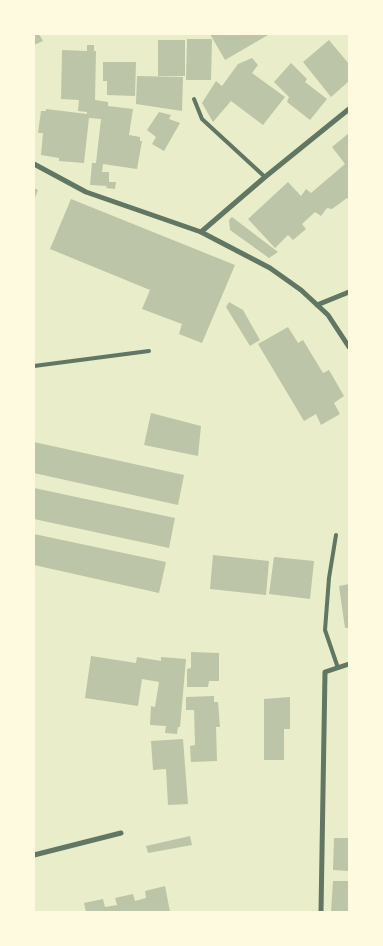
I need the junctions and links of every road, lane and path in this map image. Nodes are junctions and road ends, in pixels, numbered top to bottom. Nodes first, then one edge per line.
1 (194, 100) dead end
2 (349, 109) edge
3 (34, 164) edge
4 (265, 177) junction
5 (201, 232) junction
6 (349, 292) edge
7 (317, 305) junction
8 (349, 347) edge
9 (149, 351) dead end
10 (34, 366) edge
11 (336, 535) dead end
12 (349, 664) edge
13 (338, 668) junction
14 (121, 833) dead end
15 (34, 854) edge
16 (321, 912) edge

1 - 4 lane
2 - 4 street
3 - 5 street
4 - 5 street
5 - 7 street
6 - 7 street
7 - 8 street
9 - 10 lane
11 - 13 lane
12 - 13 street
13 - 16 street
14 - 15 street

